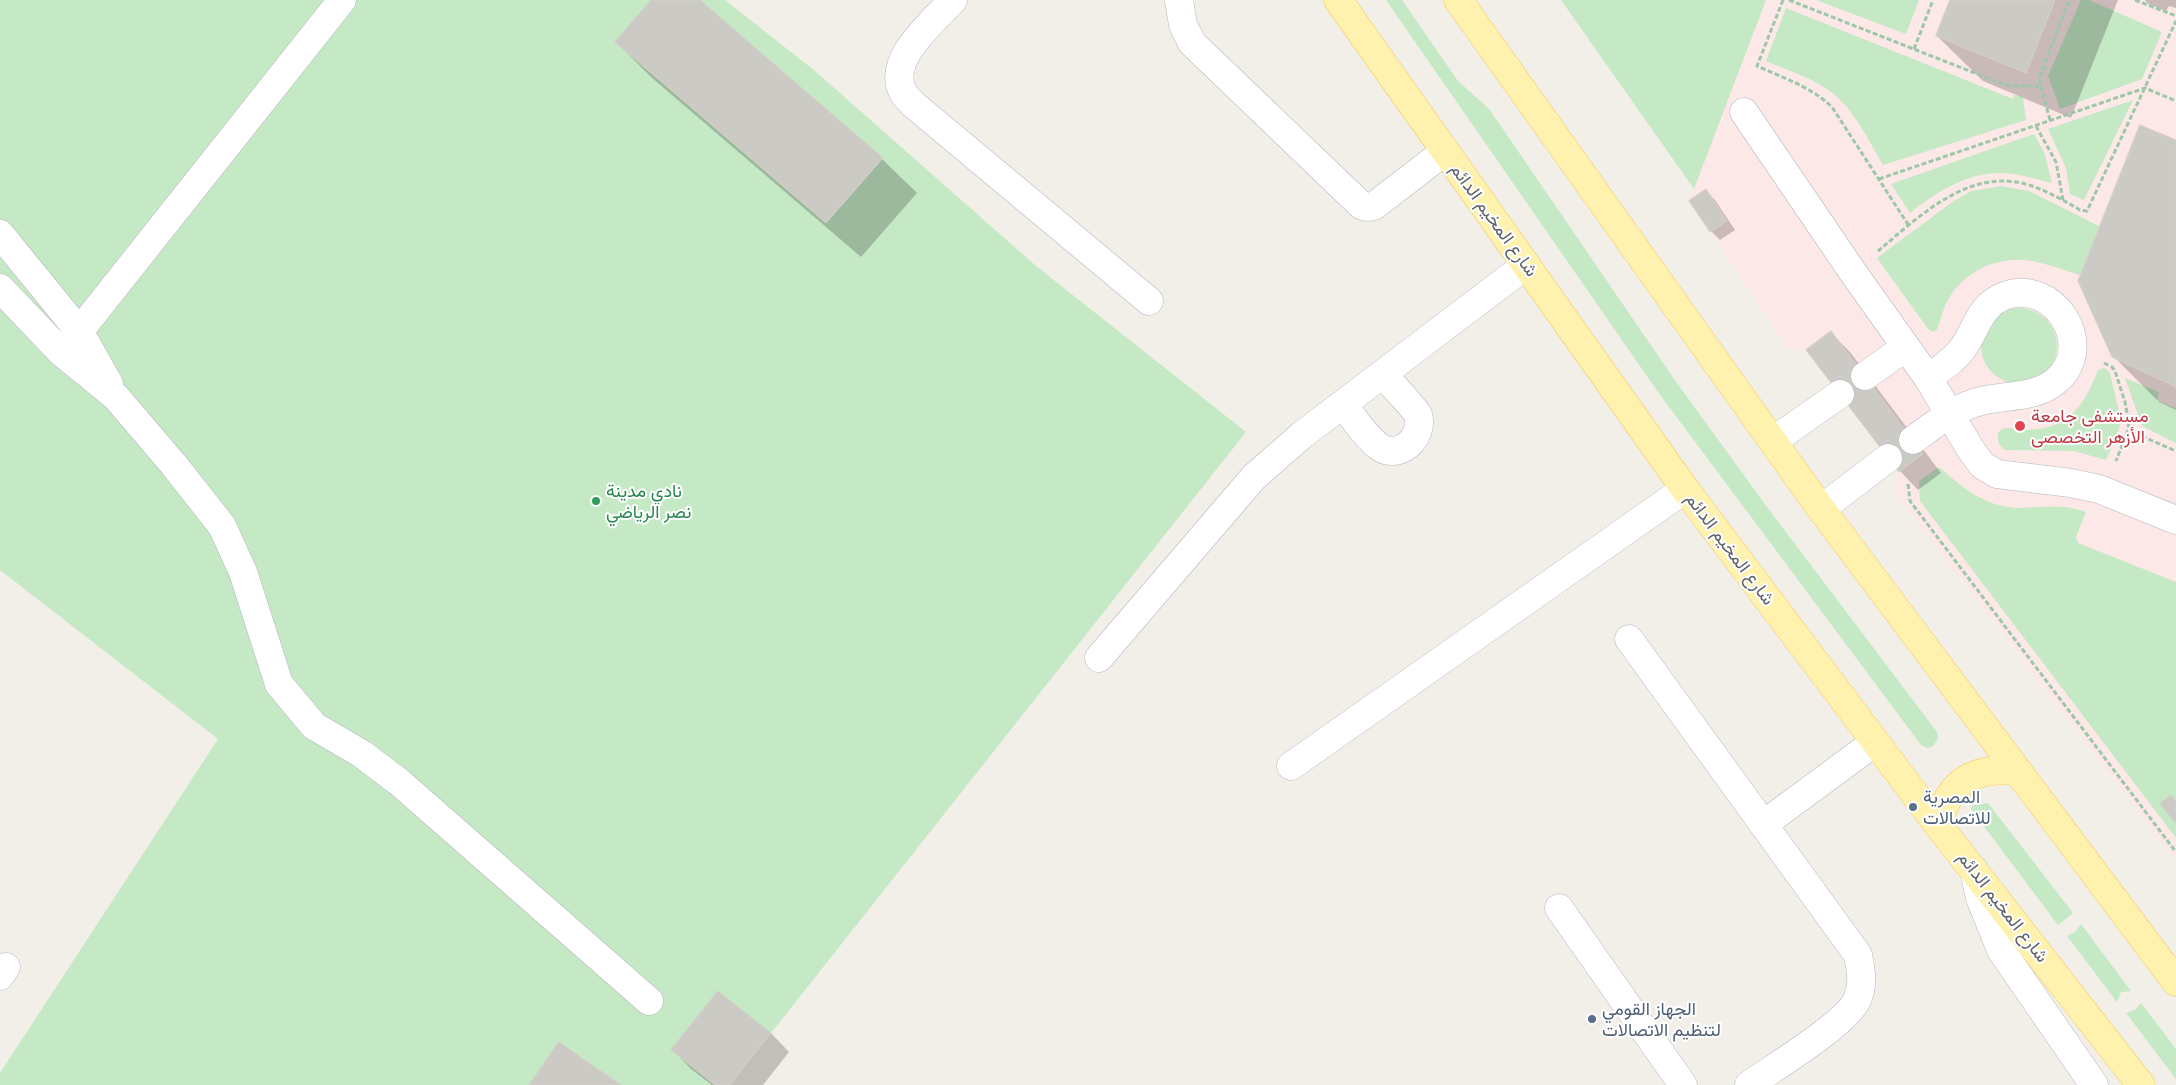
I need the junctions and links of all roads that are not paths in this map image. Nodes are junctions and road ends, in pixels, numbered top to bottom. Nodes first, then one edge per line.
1 (342, 0) edge
2 (953, 0) edge
3 (1179, 0) edge
4 (1338, 0) edge
5 (1458, 0) edge
6 (1744, 112) dead end
7 (1444, 152) junction
8 (0, 234) edge
9 (1526, 265) junction
10 (0, 288) edge
11 (1149, 301) dead end
12 (79, 331) junction
13 (1906, 347) junction
14 (62, 353) junction
15 (1382, 374) junction
16 (1865, 376) dead end
17 (1928, 378) junction
18 (1840, 394) dead end
19 (116, 396) junction
20 (1343, 405) junction
21 (1950, 413) junction
22 (1913, 440) dead end
23 (1773, 442) junction
24 (1888, 458) dead end
25 (1685, 489) junction
26 (1821, 509) junction
27 (2176, 520) edge
28 (1629, 639) dead end
29 (1099, 658) dead end
30 (1876, 742) junction
31 (1291, 766) dead end
32 (2018, 772) junction
33 (1764, 824) junction
34 (1938, 825) junction
35 (1974, 870) junction
36 (1559, 908) dead end
37 (2176, 982) edge
38 (649, 1001) dead end
39 (1683, 1085) edge
40 (1749, 1085) edge
41 (2094, 1085) edge
42 (2141, 1085) edge

1 - 12 street
2 - 11 street
3 - 7 street
4 - 7 main road, شارع المخيم الدائم
5 - 23 main road
6 - 13 street
7 - 9 main road, شارع المخيم الدائم
8 - 12 street
9 - 15 street
9 - 25 main road, شارع المخيم الدائم
10 - 14 street
12 - 14 street
12 - 19 street
13 - 16 street
13 - 17 street
14 - 19 street
15 - 20 street
15 - 20 street
17 - 21 street
17 - 21 street
18 - 23 street
19 - 38 street
20 - 29 street
21 - 22 street
21 - 27 street
23 - 26 main road
24 - 26 street
25 - 30 main road, شارع المخيم الدائم
25 - 31 street
26 - 32 main road
28 - 33 street
30 - 33 street
30 - 34 main road, شارع المخيم الدائم
32 - 34 main road
32 - 37 main road
33 - 40 street
34 - 35 main road, شارع المخيم الدائم
35 - 41 street
35 - 42 main road, شارع المخيم الدائم
36 - 39 street

